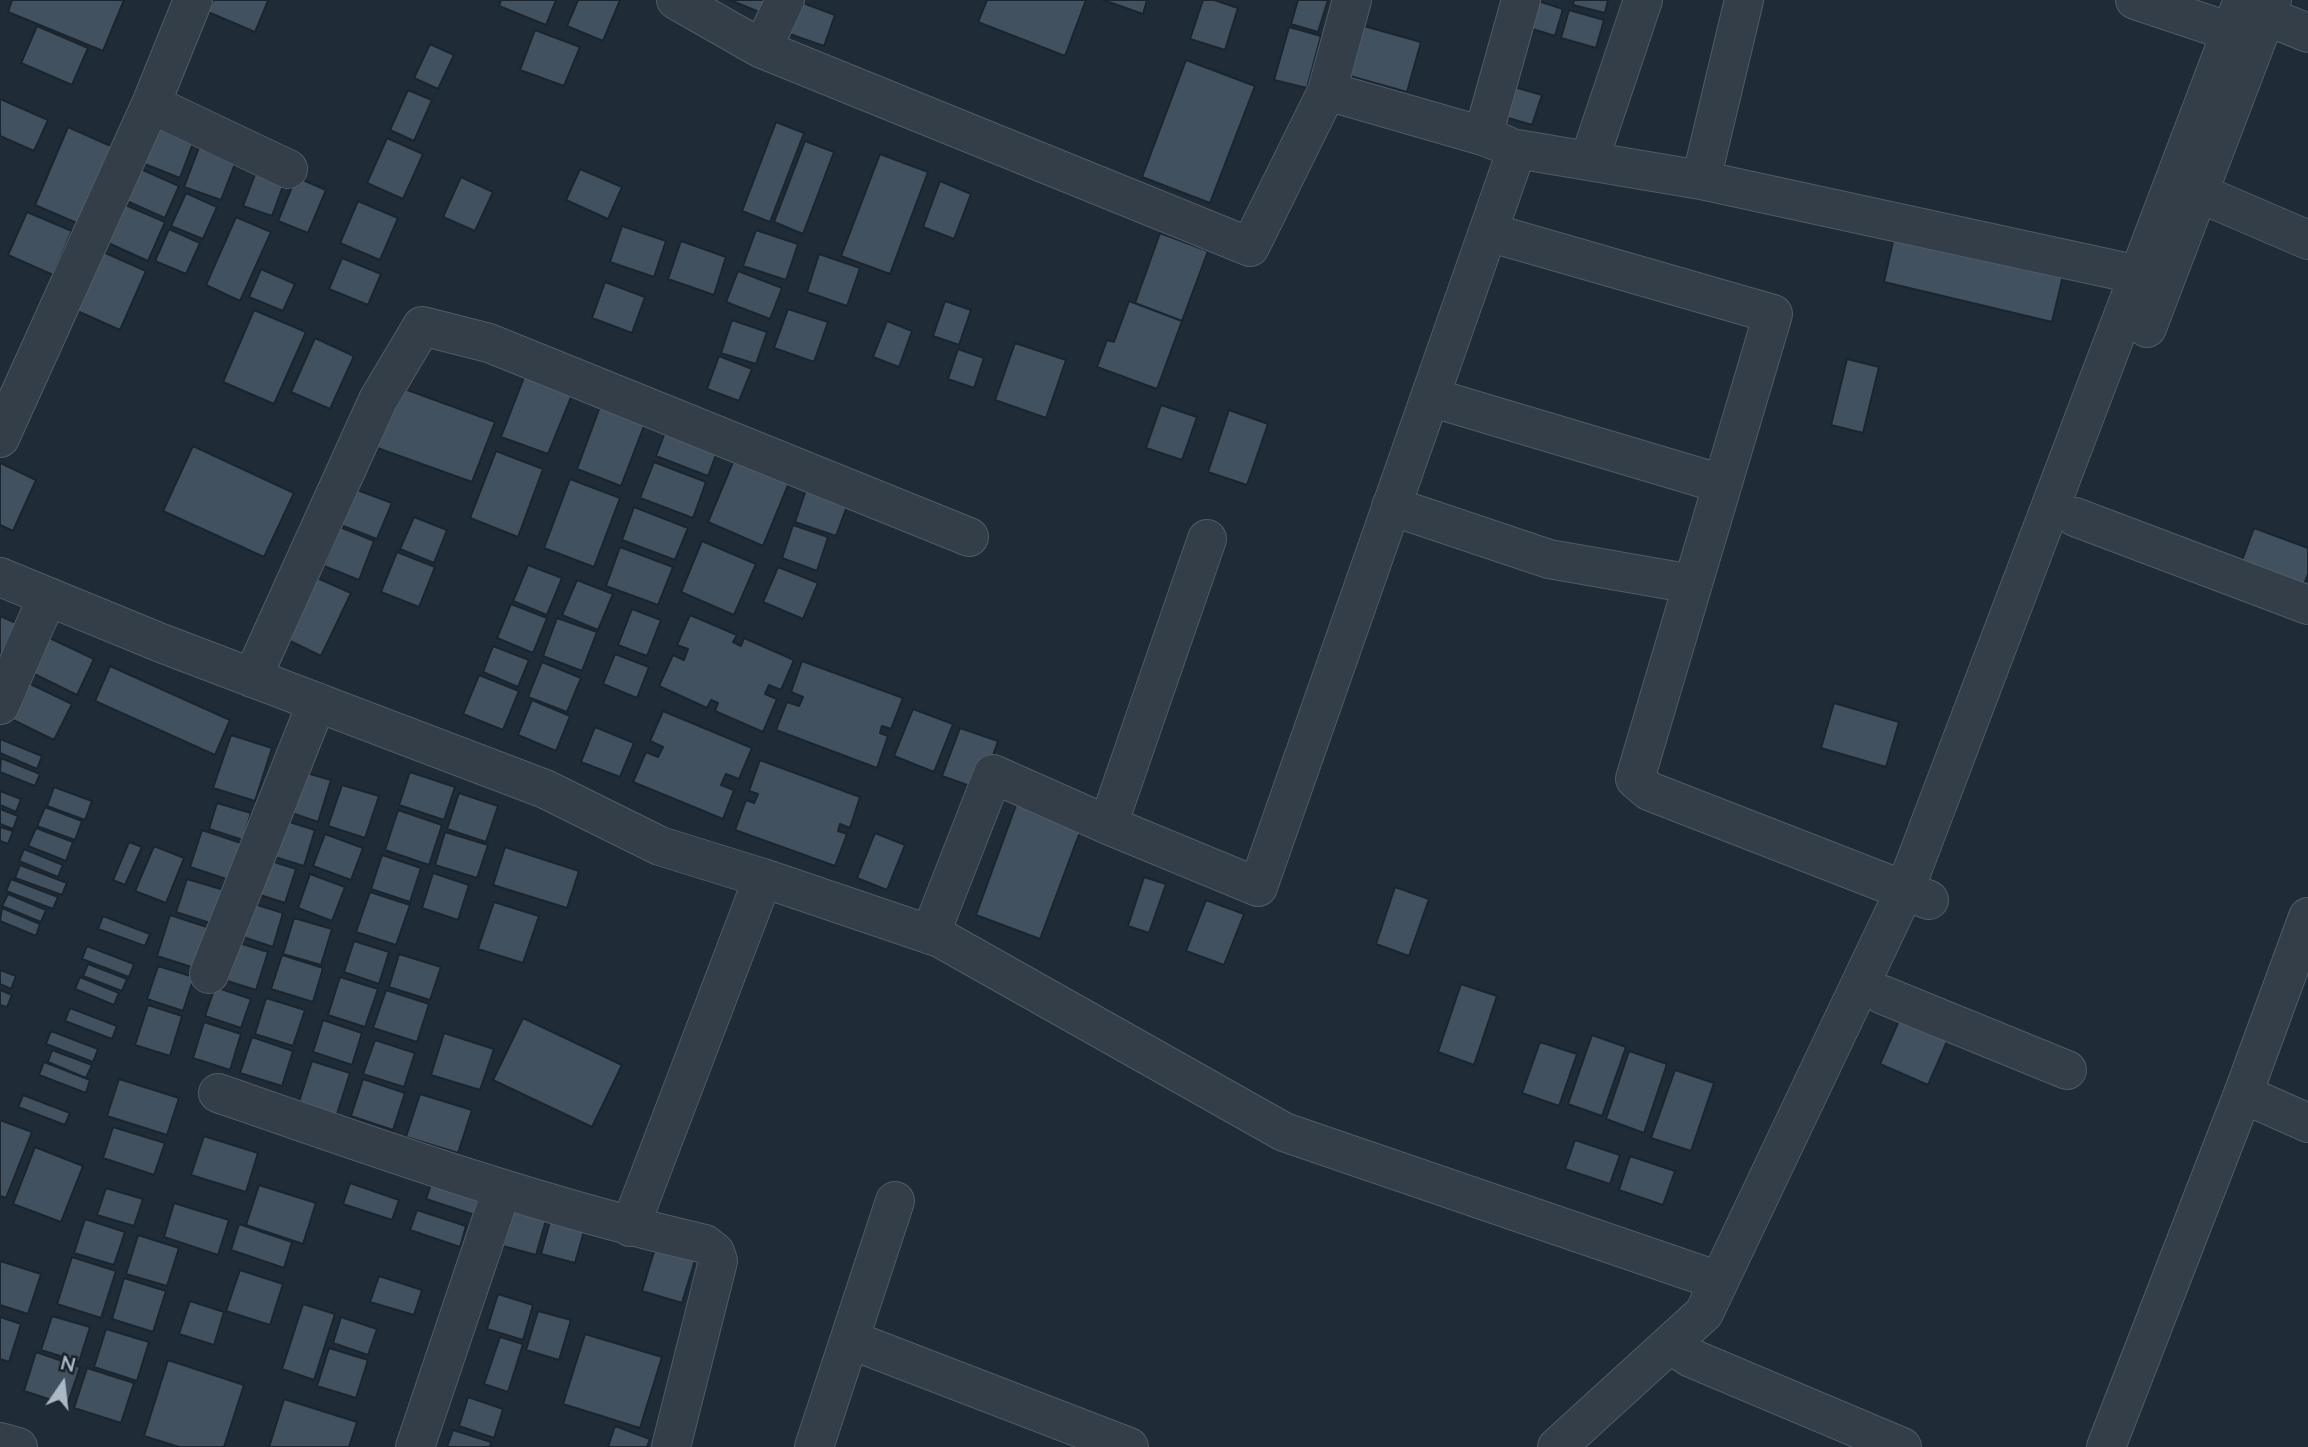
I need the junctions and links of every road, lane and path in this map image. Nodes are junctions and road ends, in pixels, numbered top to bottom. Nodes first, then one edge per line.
1 (193, 0) edge
2 (676, 0) edge
3 (785, 0) edge
4 (1352, 0) edge
5 (1521, 0) edge
6 (1643, 0) edge
7 (1744, 0) edge
8 (2135, 0) edge
9 (2253, 12) edge
10 (2308, 33) edge
11 (762, 49) junction
12 (1327, 91) junction
13 (151, 104) junction
14 (1500, 142) junction
15 (1589, 161) junction
16 (288, 169) dead end
17 (1701, 180) junction
18 (2199, 193) junction
19 (1488, 232) junction
20 (2308, 240) edge
21 (2139, 275) junction
22 (1430, 397) junction
23 (0, 438) edge
24 (1722, 484) junction
25 (1391, 506) junction
26 (2075, 517) junction
27 (969, 537) dead end
28 (1207, 539) dead end
29 (0, 577) edge
30 (1692, 584) junction
31 (47, 598) junction
32 (2308, 605) edge
33 (252, 678) junction
34 (317, 702) junction
35 (0, 705) edge
36 (1108, 825) junction
37 (763, 878) junction
38 (1916, 896) junction
39 (2308, 917) edge
40 (930, 935) junction
41 (209, 974) dead end
42 (1883, 996) junction
43 (2067, 1070) dead end
44 (218, 1093) dead end
45 (2243, 1094) junction
46 (2308, 1123) edge
47 (502, 1189) junction
48 (895, 1201) dead end
49 (630, 1227) junction
50 (1719, 1281) junction
51 (851, 1340) junction
52 (1681, 1351) junction
53 (0, 1441) edge
54 (18, 1447) edge
55 (415, 1447) edge
56 (671, 1447) edge
57 (814, 1447) edge
58 (1129, 1447) edge
59 (1557, 1447) edge
60 (1595, 1447) edge
61 (1902, 1447) edge
62 (2105, 1447) edge

1 - 13 street
2 - 11 street
3 - 11 street
4 - 12 street
5 - 14 street
6 - 15 street
7 - 17 street
8 - 9 street
9 - 10 street
9 - 18 street
9 - 21 street
11 - 12 street
12 - 14 street
13 - 16 street
13 - 23 street
14 - 15 street
14 - 19 street
15 - 17 street
17 - 21 street
18 - 20 street
18 - 26 street
19 - 22 street
19 - 24 street
21 - 38 street
22 - 24 street
22 - 25 street
24 - 30 street
25 - 30 street
25 - 36 street
26 - 32 street
26 - 38 street
27 - 33 street
28 - 36 street
29 - 31 street
30 - 38 street
31 - 33 street
31 - 35 street
33 - 34 street
34 - 37 street
34 - 41 street
36 - 40 street
37 - 40 street
37 - 49 street
38 - 42 street
38 - 50 street
39 - 45 street
40 - 50 street
42 - 43 street
42 - 52 street
44 - 47 street
45 - 46 street
45 - 62 street
47 - 49 street
47 - 55 street
48 - 51 street
49 - 56 street
50 - 52 street
51 - 57 street
51 - 58 street
52 - 59 street
52 - 60 street
52 - 61 street
53 - 54 street

